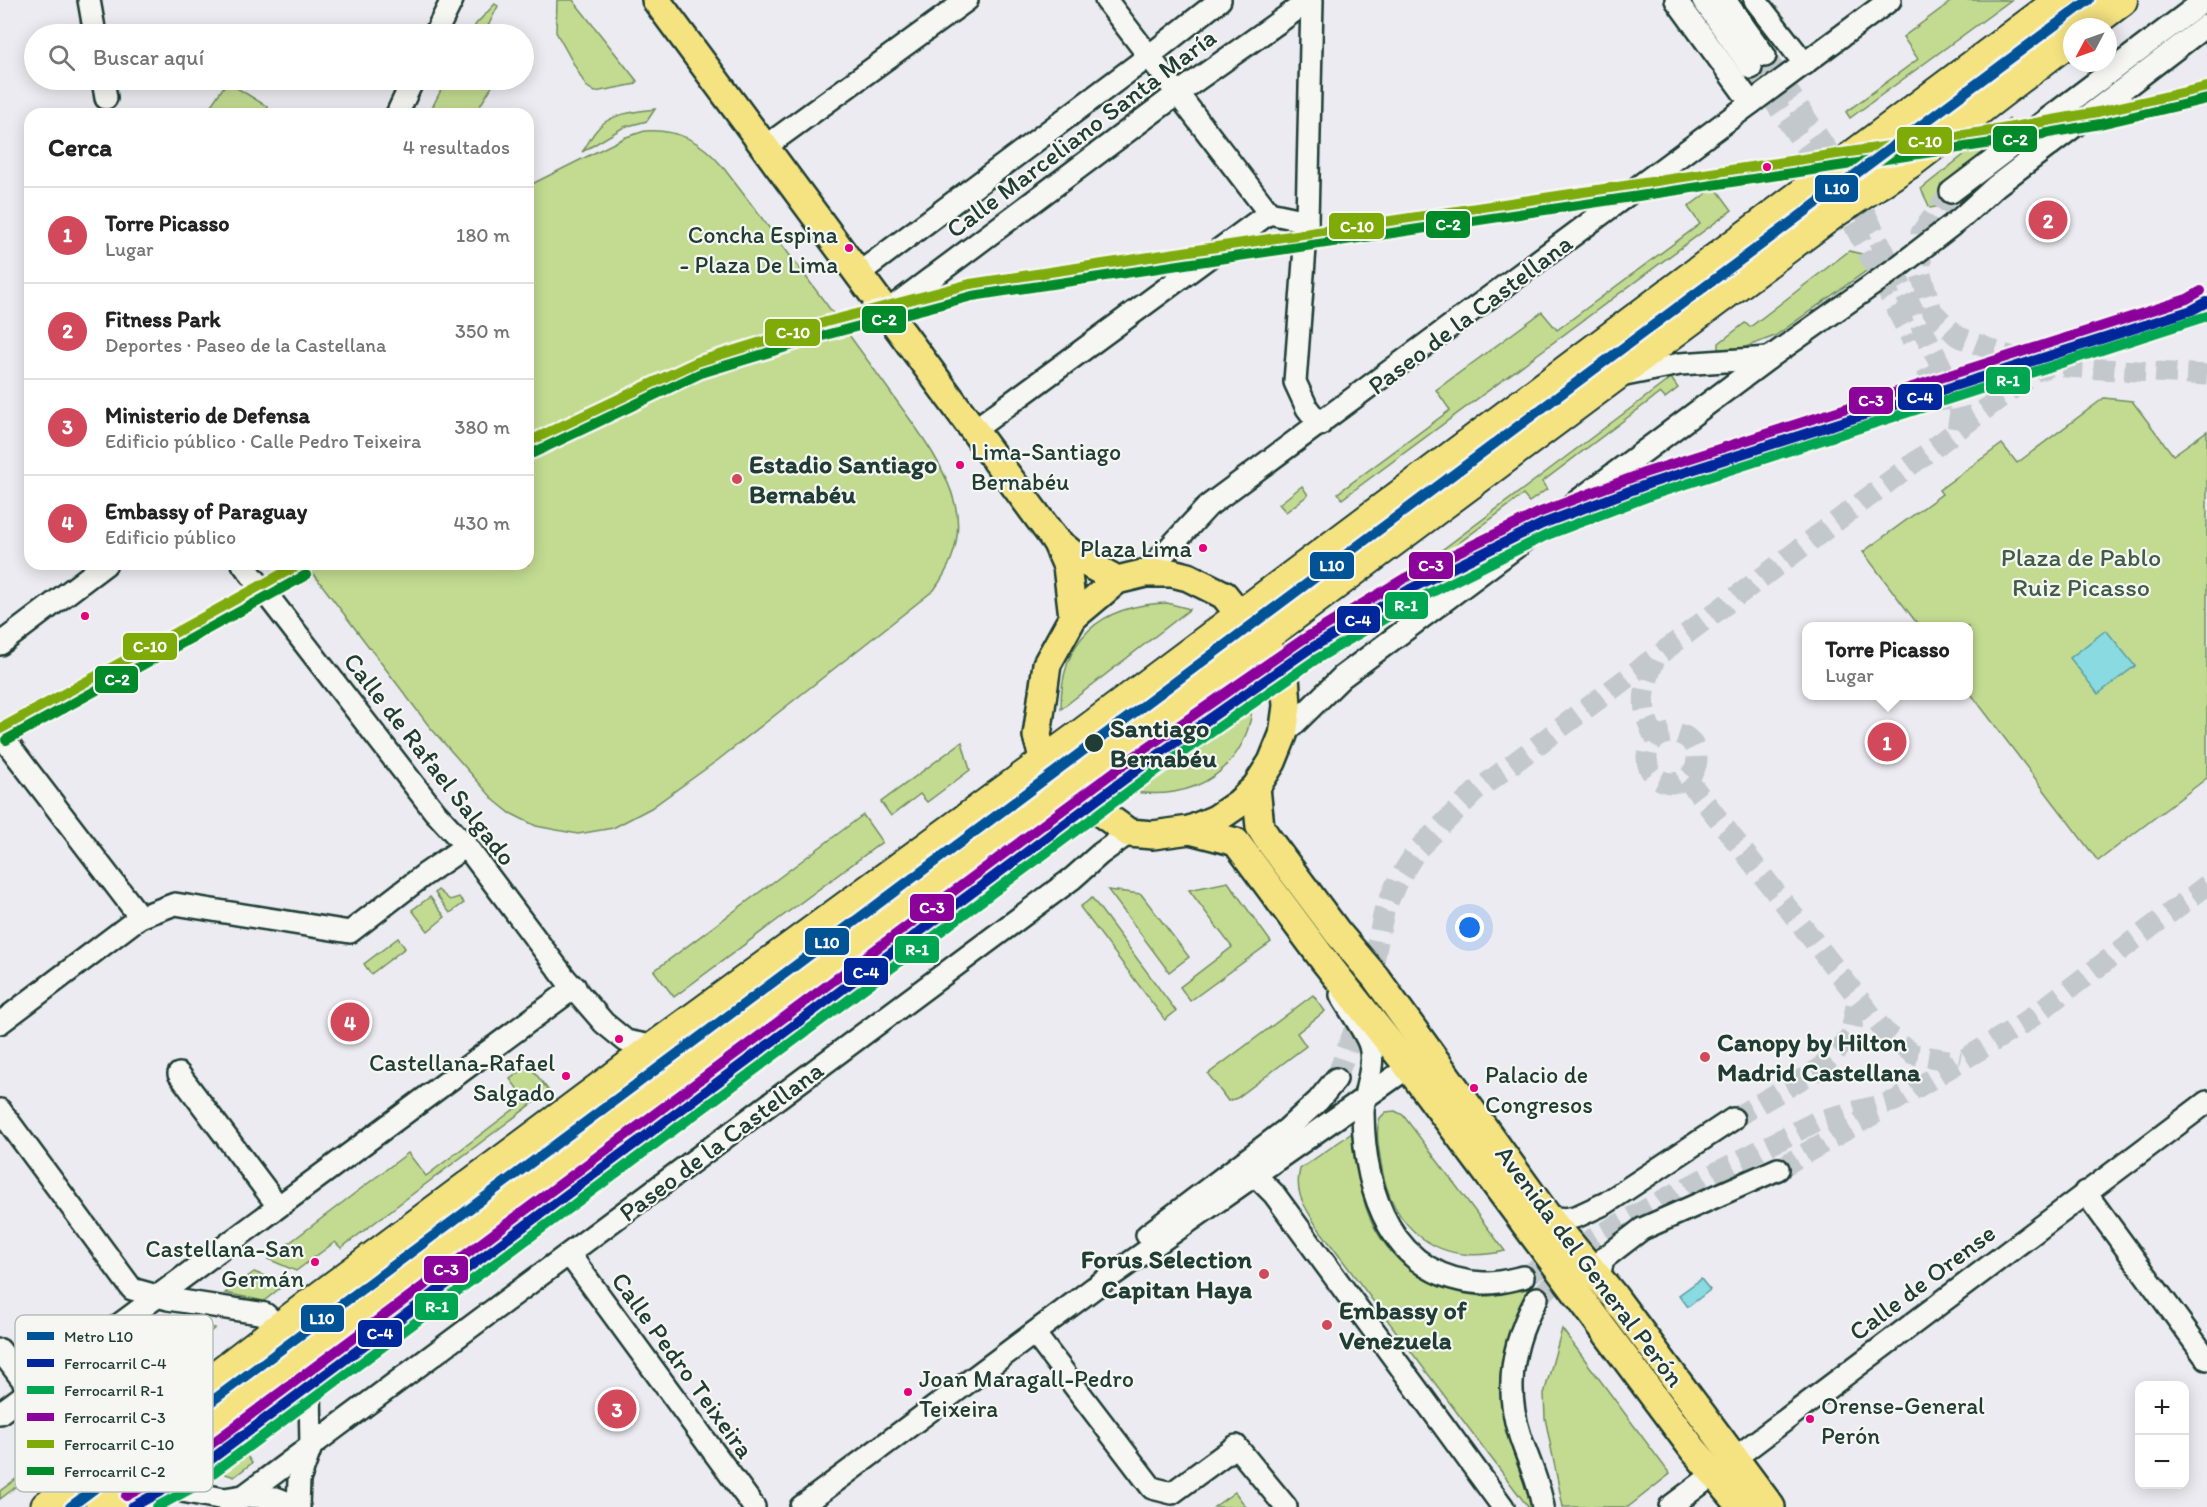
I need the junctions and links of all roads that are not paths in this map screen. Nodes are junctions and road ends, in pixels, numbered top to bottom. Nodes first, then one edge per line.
1 (89, 0) edge
2 (452, 0) edge
3 (656, 0) edge
4 (967, 0) edge
5 (1106, 0) edge
6 (1220, 0) edge
7 (1311, 0) edge
8 (1676, 0) edge
9 (1703, 0) edge
10 (1725, 0) edge
11 (1755, 0) edge
12 (1890, 0) edge
13 (2062, 0) edge
14 (2121, 0) edge
15 (2205, 0) edge
16 (2097, 18) edge
17 (93, 24) edge
18 (440, 24) edge
19 (2207, 25) edge
20 (2063, 44) edge
21 (1149, 56) junction
22 (1805, 64) junction
23 (408, 90) edge
24 (1177, 94) junction
25 (1751, 103) junction
26 (400, 108) edge
27 (765, 147) junction
28 (1951, 192) tunnel mouth
29 (1269, 213) junction
30 (1307, 221) junction
31 (858, 274) junction
32 (886, 312) junction
33 (1769, 358) junction
34 (1616, 376) junction
35 (1320, 425) junction
36 (974, 430) junction
37 (1055, 540) junction
38 (97, 570) edge
39 (248, 570) edge
40 (1146, 573) junction
41 (1117, 580) junction
42 (1241, 614) junction
43 (1073, 617) junction
44 (1261, 638) junction
45 (0, 644) edge
46 (0, 734) edge
47 (1283, 735) junction
48 (1044, 761) junction
49 (1065, 787) junction
50 (1256, 787) junction
51 (1190, 830) junction
52 (1129, 833) junction
53 (466, 846) junction
54 (140, 917) junction
55 (1323, 959) junction
56 (575, 987) junction
57 (0, 1023) edge
58 (656, 1047) junction
59 (1409, 1067) junction
60 (179, 1074) dead end
61 (1336, 1079) tunnel mouth
62 (1364, 1098) junction
63 (2207, 1102) edge
64 (0, 1110) edge
65 (1733, 1119) tunnel mouth
66 (1484, 1126) junction
67 (1778, 1169) tunnel mouth
68 (1256, 1176) junction
69 (2085, 1192) junction
70 (279, 1206) junction
71 (1548, 1216) junction
72 (569, 1254) junction
73 (1599, 1276) junction
74 (1524, 1277) tunnel mouth
75 (1094, 1288) junction
76 (156, 1296) junction
77 (1537, 1298) tunnel mouth
78 (138, 1311) junction
79 (133, 1315) edge
80 (137, 1315) edge
81 (280, 1328) junction
82 (1034, 1333) junction
83 (0, 1350) edge
84 (301, 1357) junction
85 (2207, 1359) edge
86 (15, 1370) edge
87 (213, 1381) edge
88 (15, 1402) edge
89 (0, 1413) edge
90 (213, 1423) edge
91 (311, 1447) junction
92 (1724, 1465) junction
93 (67, 1492) edge
94 (122, 1492) edge
95 (188, 1492) edge
96 (236, 1502) edge
97 (47, 1507) edge
98 (102, 1507) edge
99 (298, 1507) edge
100 (754, 1507) edge
101 (801, 1507) edge
102 (1286, 1507) edge
103 (1503, 1507) edge
104 (1543, 1507) edge
105 (1670, 1507) edge
106 (1742, 1507) edge
107 (1771, 1507) edge

1 - 17 street
2 - 18 street
3 - 27 main road
4 - 27 street
5 - 21 street
6 - 21 street
7 - 24 street, Calle Marceliano Santa María
7 - 30 street
8 - 25 street
9 - 10 street
11 - 22 street
12 - 22 street, Paseo de la Castellana
13 - 42 highway
14 - 16 highway
15 - 28 street
19 - 33 street
20 - 34 highway
21 - 24 street
21 - 31 street
22 - 25 street, Paseo de la Castellana
23 - 26 street
24 - 29 street
24 - 32 street, Calle Marceliano Santa María
25 - 35 street, Paseo de la Castellana
27 - 31 main road
29 - 30 street
29 - 36 street
30 - 35 street
31 - 32 main road
32 - 36 main road
33 - 34 street
33 - 47 street
34 - 44 highway
35 - 40 street, Paseo de la Castellana
36 - 37 main road
37 - 41 main road
37 - 43 main road
38 - 45 street
39 - 53 street, Calle de Rafael Salgado
40 - 41 main road
40 - 42 main road
41 - 43 main road
42 - 44 main road
42 - 48 highway
43 - 48 main road
44 - 47 main road
44 - 49 highway
46 - 54 street
47 - 50 main road
48 - 49 main road
48 - 58 highway
49 - 52 main road
49 - 84 highway
50 - 51 main road
50 - 66 main road, Avenida del General Perón
51 - 52 main road
51 - 55 main road, Avenida del General Perón
52 - 72 street, Paseo de la Castellana
53 - 54 street
53 - 56 street, Calle de Rafael Salgado
54 - 57 street
55 - 59 main road, Avenida del General Perón
55 - 62 street, Avenida del General Perón
56 - 58 street
56 - 70 street
58 - 81 highway
59 - 62 street
59 - 66 street
59 - 92 main road, Avenida del General Perón
60 - 70 street
61 - 75 street
62 - 68 street
62 - 74 street, Avenida del General Perón
63 - 69 street, Calle de Orense
64 - 76 street
65 - 71 street
66 - 71 main road, Avenida del General Perón
67 - 73 street
68 - 75 street
68 - 103 street
69 - 85 street
69 - 92 street, Calle de Orense
70 - 76 street
71 - 73 main road, Avenida del General Perón
72 - 91 street, Paseo de la Castellana
72 - 100 street, Calle Pedro Teixeira
73 - 92 main road, Avenida del General Perón
75 - 82 street
76 - 78 street
76 - 81 street
77 - 104 street
78 - 79 street
78 - 80 street
81 - 84 street
81 - 87 highway
82 - 101 street
82 - 102 street
83 - 86 street
84 - 90 highway
84 - 91 street
88 - 89 street
91 - 96 street, Paseo de la Castellana
91 - 99 street
92 - 105 street, Calle de Orense
92 - 106 main road, Avenida del General Perón
92 - 107 main road, Avenida del General Perón
93 - 97 highway
94 - 98 highway
95 - 96 street
96 - 99 street

